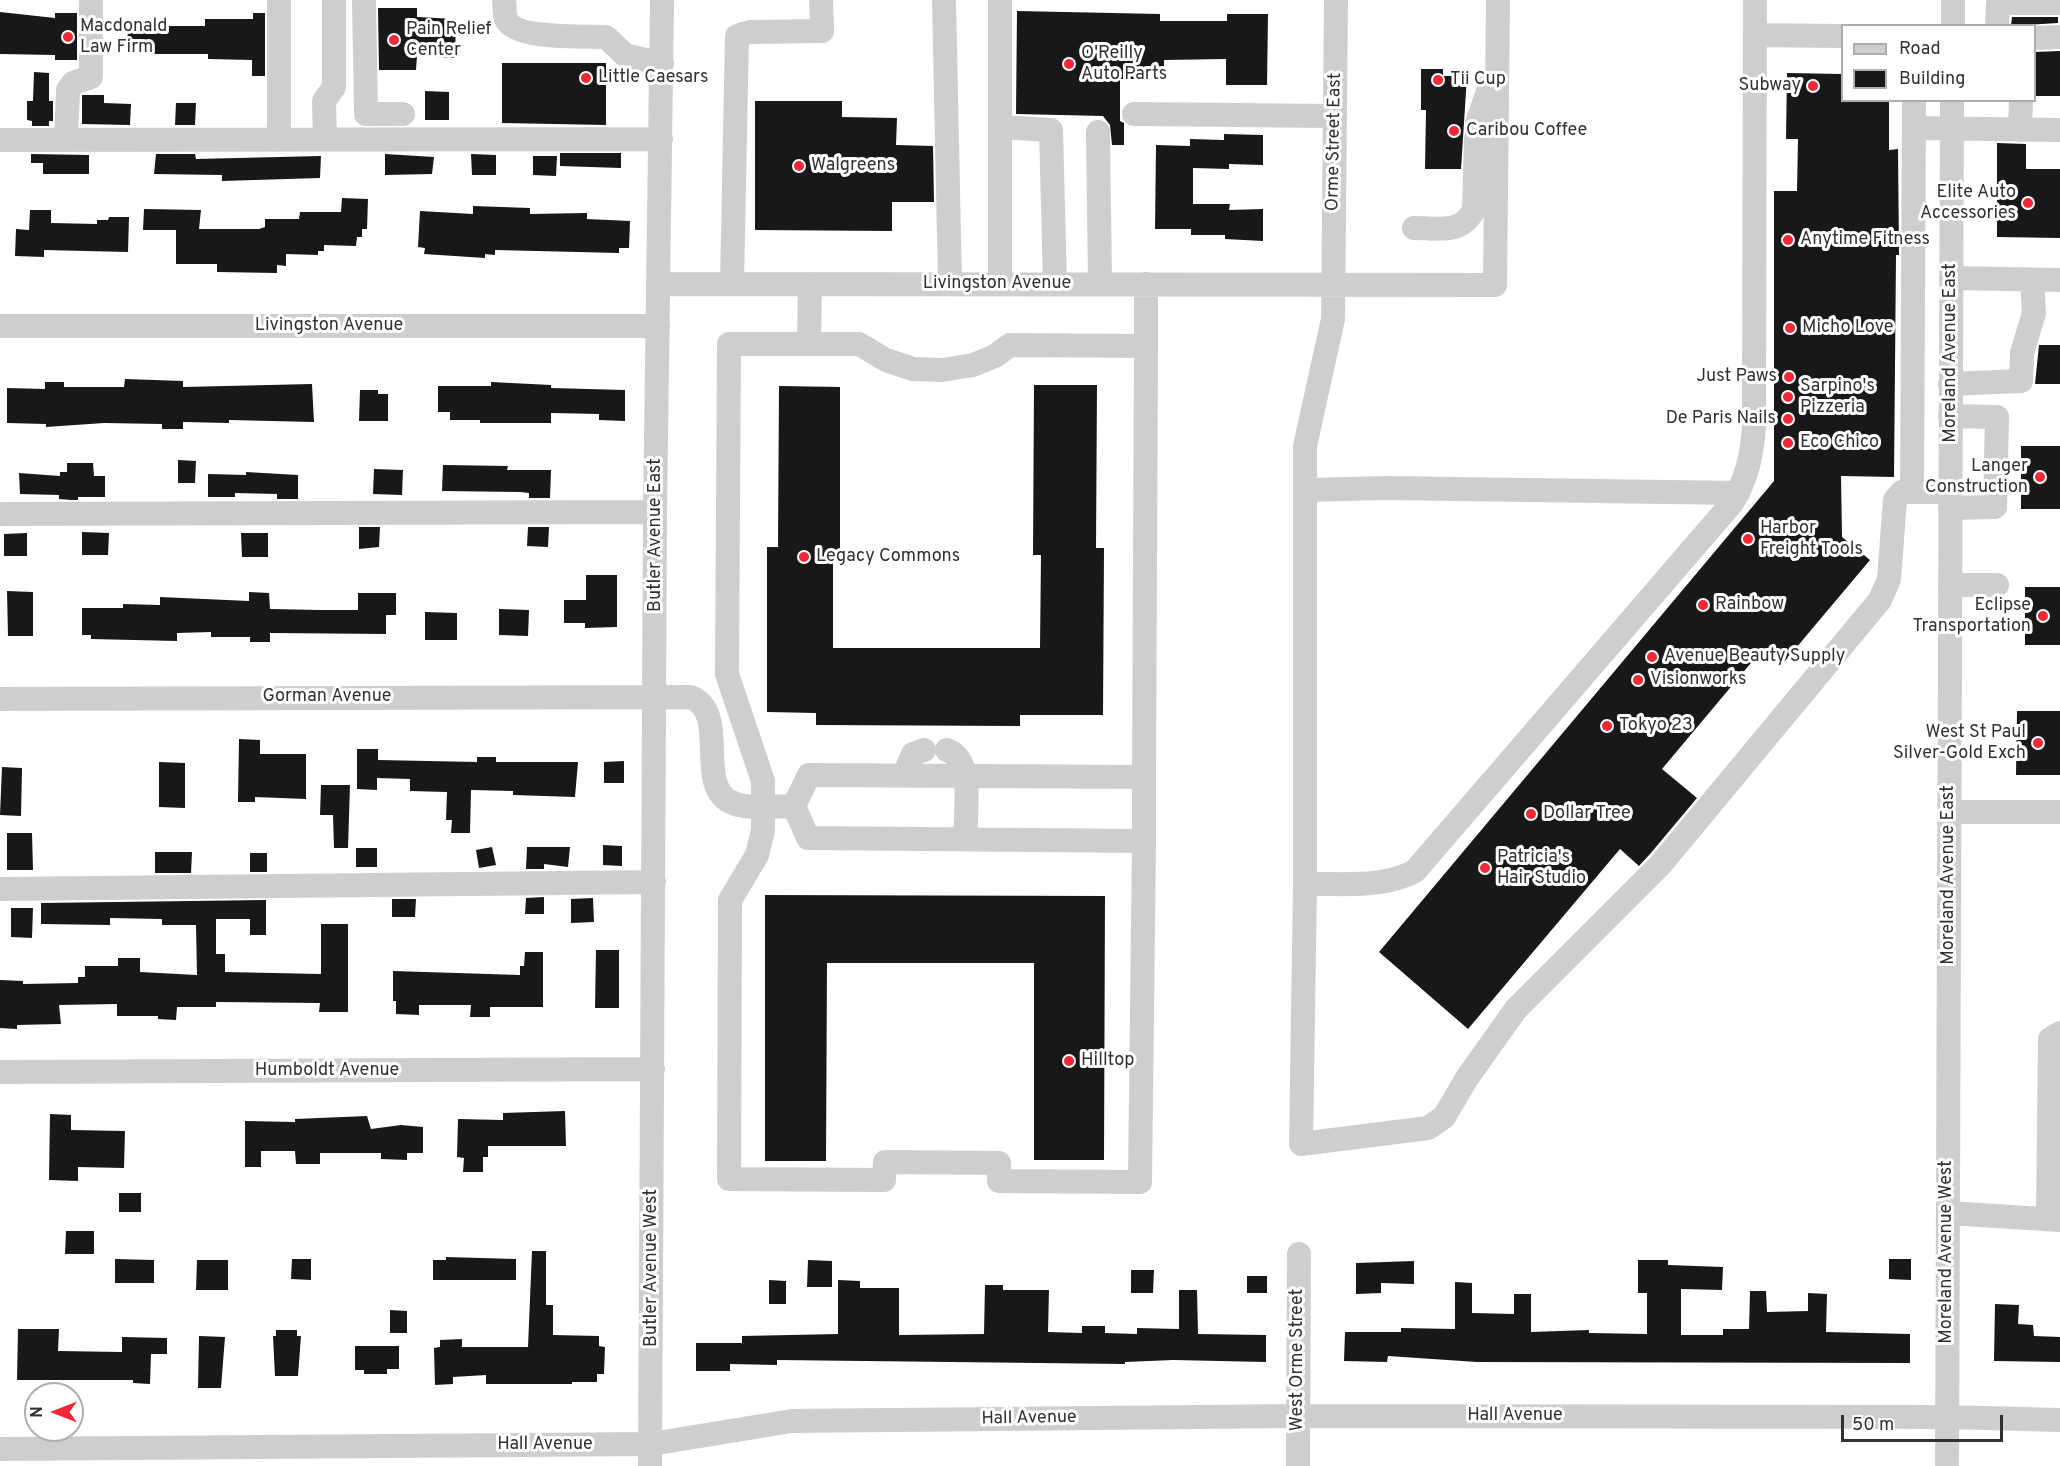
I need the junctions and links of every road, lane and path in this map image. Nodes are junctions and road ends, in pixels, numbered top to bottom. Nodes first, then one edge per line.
1 (91, 0) edge
2 (279, 0) edge
3 (334, 0) edge
4 (364, 0) edge
5 (504, 0) edge
6 (662, 0) edge
7 (821, 0) edge
8 (944, 0) edge
9 (1000, 0) edge
10 (1336, 0) edge
11 (1498, 0) edge
12 (1755, 0) edge
13 (1953, 0) edge
14 (2060, 3) edge
15 (1953, 24) edge
16 (1997, 24) edge
17 (1755, 35) junction
18 (1841, 36) edge
19 (2060, 37) edge
20 (2036, 38) edge
21 (662, 64) junction
22 (1497, 67) junction
23 (1914, 102) edge
24 (1952, 102) edge
25 (2021, 102) edge
26 (366, 114) junction
27 (403, 114) dead end
28 (1134, 114) dead end
29 (324, 115) junction
30 (1335, 116) junction
31 (1000, 127) junction
32 (1914, 128) junction
33 (1952, 128) junction
34 (2020, 130) junction
35 (2060, 130) edge
36 (1098, 132) dead end
37 (325, 139) junction
38 (661, 139) junction
39 (0, 140) edge
40 (66, 140) junction
41 (279, 140) junction
42 (365, 140) junction
43 (1414, 228) dead end
44 (1951, 278) junction
45 (2032, 280) junction
46 (2060, 280) edge
47 (660, 284) junction
48 (732, 284) junction
49 (810, 284) junction
50 (950, 284) junction
51 (1000, 284) junction
52 (1055, 284) junction
53 (1100, 284) junction
54 (1146, 284) junction
55 (1333, 284) junction
56 (0, 326) edge
57 (658, 326) junction
58 (809, 343) junction
59 (1146, 346) junction
60 (1950, 384) junction
61 (1950, 416) junction
62 (1305, 490) junction
63 (1912, 492) junction
64 (1738, 493) junction
65 (1950, 500) junction
66 (655, 512) junction
67 (0, 514) edge
68 (1950, 585) junction
69 (1997, 585) dead end
70 (655, 696) junction
71 (0, 699) edge
72 (904, 775) junction
73 (965, 776) junction
74 (1144, 777) junction
75 (763, 806) junction
76 (794, 806) junction
77 (1949, 812) junction
78 (2060, 812) edge
79 (965, 839) junction
80 (1144, 841) junction
81 (654, 882) junction
82 (1305, 884) junction
83 (0, 889) edge
84 (2060, 1033) edge
85 (1948, 1038) joint
86 (653, 1069) junction
87 (0, 1072) edge
88 (1948, 1213) junction
89 (2054, 1219) edge
90 (1299, 1254) dead end
91 (1298, 1416) junction
92 (1947, 1417) junction
93 (2060, 1420) edge
94 (0, 1449) edge
95 (650, 1455) edge
96 (1298, 1466) edge
97 (1947, 1466) edge

1 - 40 street
2 - 41 street
3 - 29 street
4 - 26 street
5 - 21 street
6 - 21 street, Butler Avenue East
7 - 48 street
8 - 50 street
9 - 31 street
10 - 30 street, Orme Street East
11 - 22 street
12 - 17 street
13 - 15 street
14 - 16 street
17 - 18 street
17 - 64 street
19 - 20 street
21 - 38 street, Butler Avenue East
22 - 43 street
22 - 55 street, Livingston Avenue
23 - 32 street
24 - 33 street, Moreland Avenue East
25 - 34 street
26 - 27 street
26 - 29 street
26 - 42 street
28 - 30 street
29 - 37 street
30 - 55 street, Orme Street East
31 - 51 street
31 - 52 street
32 - 33 street
32 - 63 street
33 - 34 street
33 - 44 street, Moreland Avenue East
34 - 35 street
36 - 53 street
37 - 41 street
37 - 42 street
38 - 42 street
38 - 47 street, Butler Avenue East
39 - 40 street
40 - 41 street
44 - 45 street
44 - 60 street, Moreland Avenue East
45 - 46 street
45 - 60 street
47 - 48 street, Livingston Avenue
47 - 57 street, Butler Avenue East
48 - 49 street, Livingston Avenue
49 - 50 street, Livingston Avenue
49 - 58 street
50 - 51 street, Livingston Avenue
51 - 52 street, Livingston Avenue
52 - 53 street, Livingston Avenue
53 - 54 street, Livingston Avenue
54 - 55 street, Livingston Avenue
54 - 59 street
55 - 62 street, Orme Street East
56 - 57 street, Livingston Avenue
57 - 66 street, Butler Avenue East
58 - 59 street
58 - 75 street
59 - 74 street
60 - 61 street, Moreland Avenue East
61 - 65 street, Moreland Avenue East
61 - 65 street
62 - 64 street
62 - 82 street, Orme Street East
63 - 65 street
63 - 82 street, Orme Street East
64 - 82 street
65 - 68 street, Moreland Avenue East
66 - 67 street
66 - 70 street, Butler Avenue East
68 - 69 street
68 - 77 street, Moreland Avenue East
70 - 71 street, Gorman Avenue
70 - 75 street, Gorman Avenue
70 - 81 street, Butler Avenue East
72 - 73 street
72 - 73 street
72 - 76 street
73 - 74 street
73 - 79 street
74 - 80 street
75 - 76 street
75 - 80 street
76 - 79 street
77 - 78 street
77 - 85 street, Moreland Avenue East
79 - 80 street
81 - 83 street
81 - 86 street, Butler Avenue East
84 - 89 street
85 - 88 street, Moreland Avenue West
86 - 87 street, Humboldt Avenue
86 - 95 street, Butler Avenue West
88 - 89 street
88 - 92 street, Moreland Avenue West
90 - 91 street, West Orme Street
91 - 92 street, Hall Avenue
91 - 95 street, Hall Avenue
91 - 96 street, West Orme Street
92 - 93 street, Hall Avenue
92 - 97 street, Moreland Avenue West
94 - 95 street, Hall Avenue

